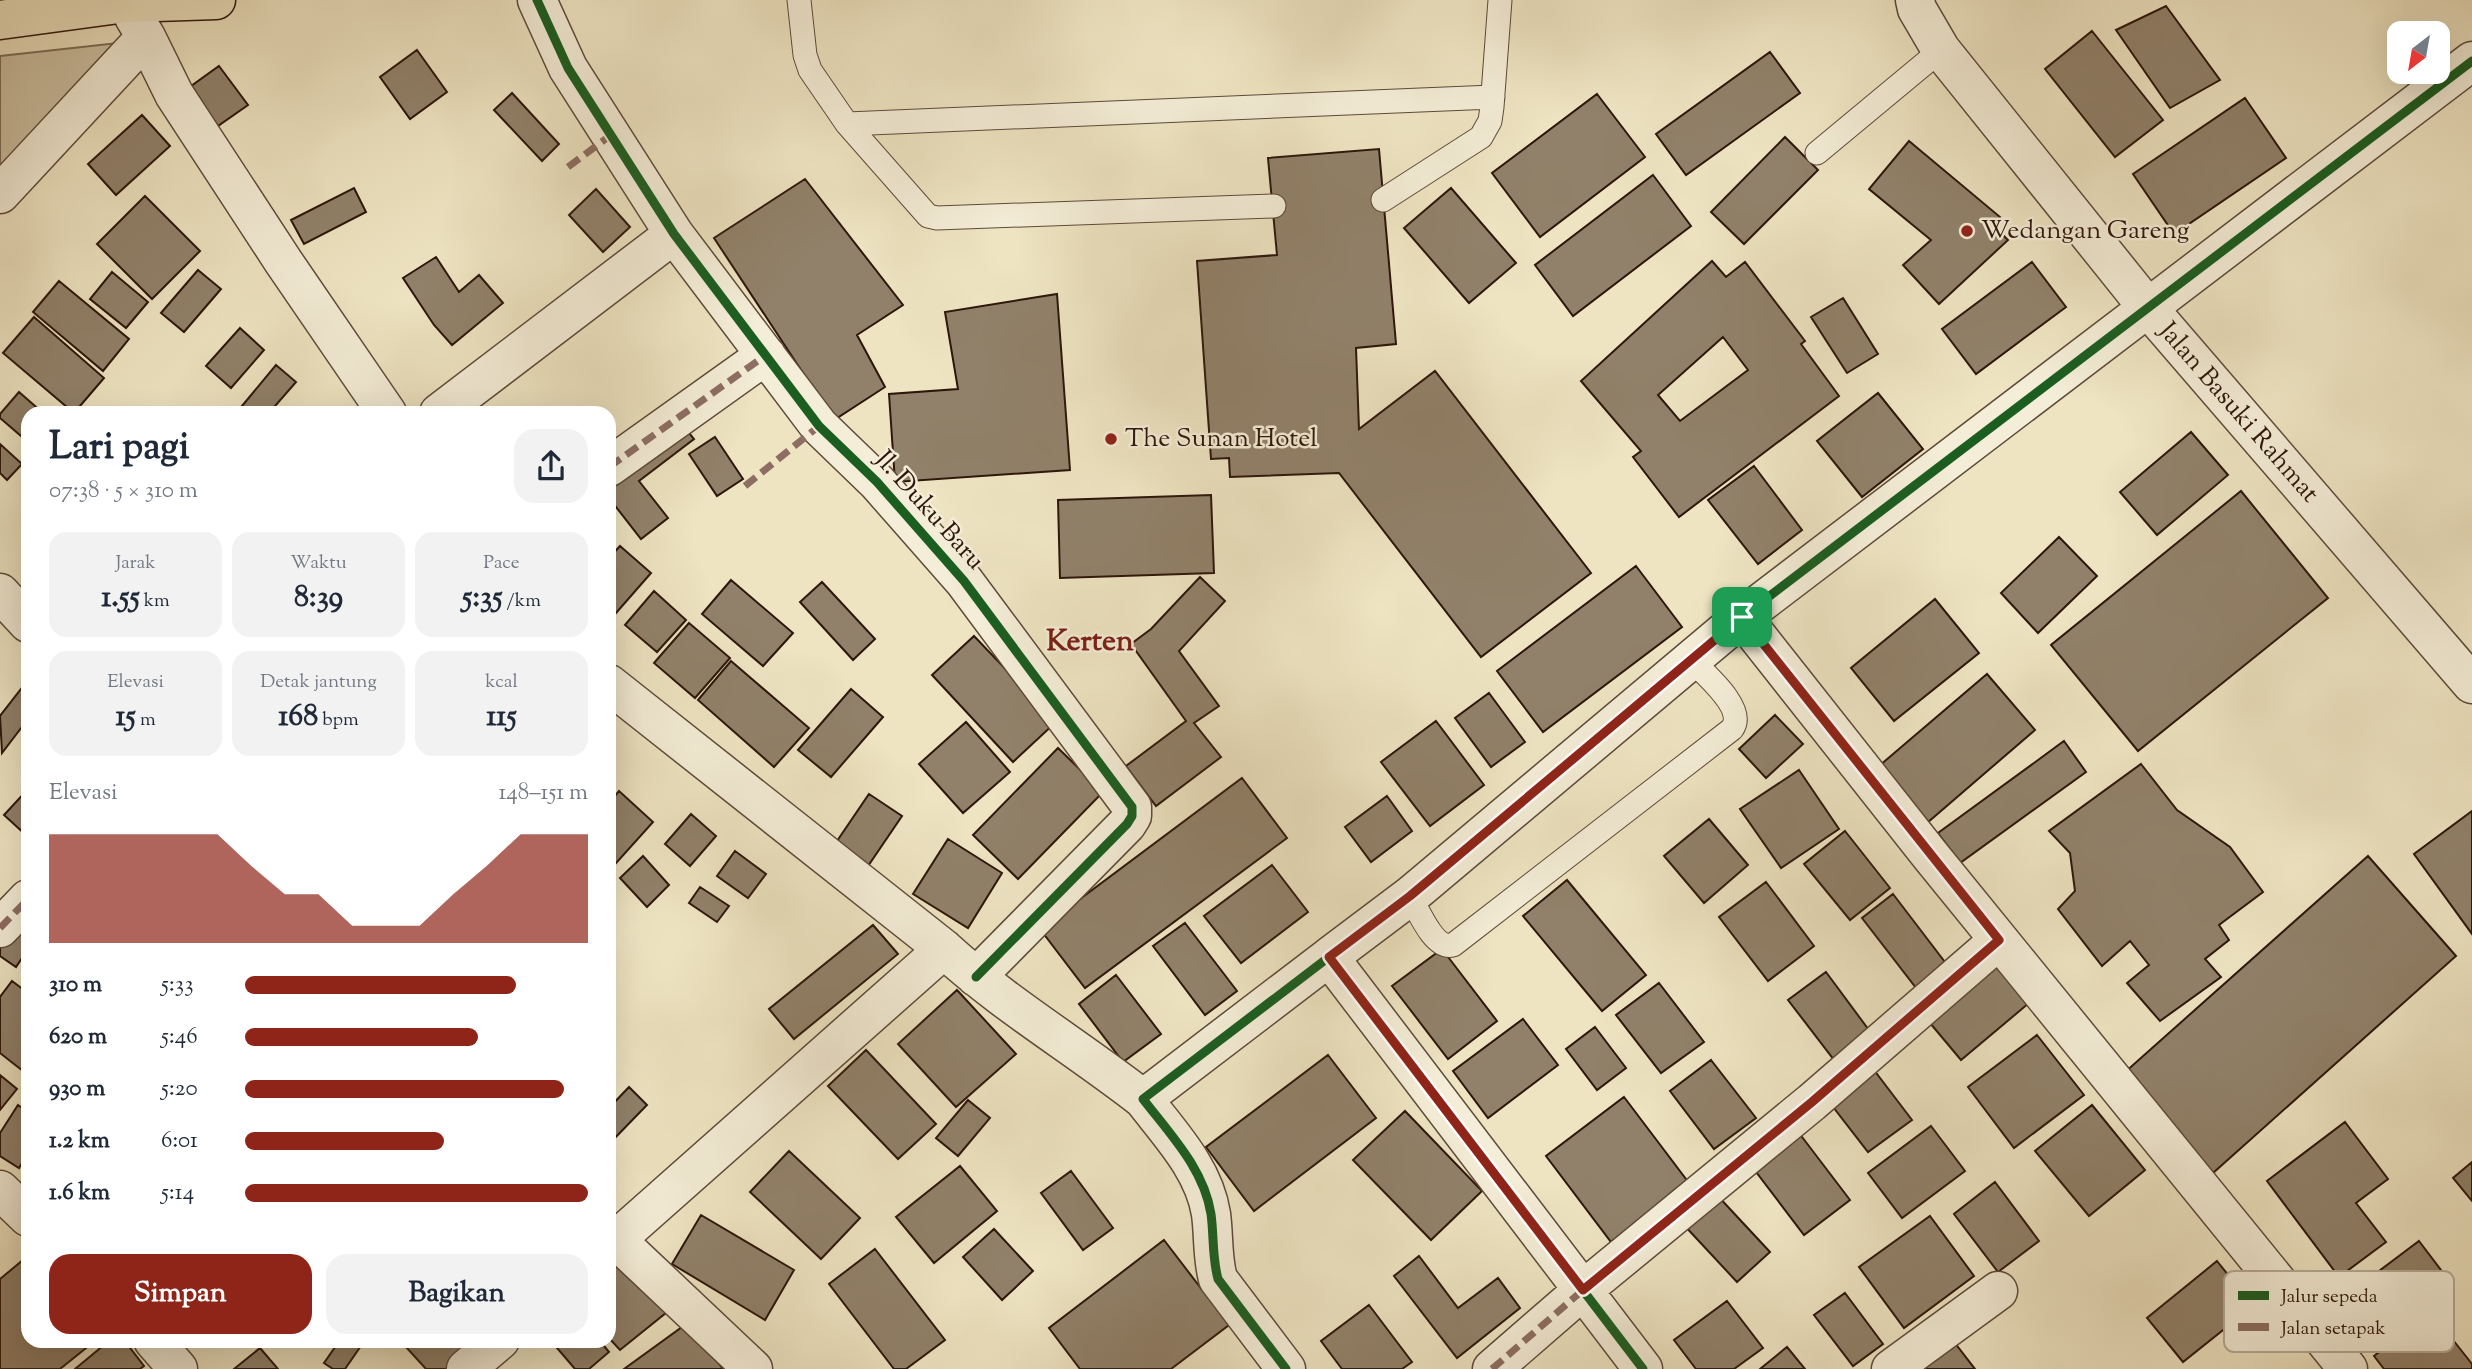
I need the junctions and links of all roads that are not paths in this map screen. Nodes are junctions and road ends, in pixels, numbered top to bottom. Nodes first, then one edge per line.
1 (216, 0) edge
2 (1500, 0) edge
3 (125, 2) edge
4 (800, 8) edge
5 (0, 20) edge
6 (1926, 24) edge
7 (549, 28) edge
8 (146, 37) junction
9 (2472, 61) edge
10 (1493, 97) junction
11 (847, 124) junction
12 (1817, 153) dead end
13 (0, 194) edge
14 (1383, 200) dead end
15 (1274, 206) dead end
16 (674, 234) junction
17 (2148, 308) junction
18 (766, 355) junction
19 (382, 406) edge
20 (448, 406) edge
21 (616, 462) edge
22 (0, 593) edge
23 (21, 616) edge
24 (1742, 617) junction
25 (1691, 660) junction
26 (2472, 684) edge
27 (616, 690) edge
28 (1410, 896) junction
29 (21, 906) edge
30 (0, 928) edge
31 (1999, 940) junction
32 (944, 949) junction
33 (1329, 957) junction
34 (976, 977) junction
35 (1143, 1100) junction
36 (0, 1190) edge
37 (21, 1210) edge
38 (616, 1236) edge
39 (616, 1245) edge
40 (2268, 1271) edge
41 (1583, 1290) junction
42 (1998, 1291) dead end
43 (160, 1348) edge
44 (490, 1348) edge
45 (2333, 1352) edge
46 (178, 1369) edge
47 (466, 1369) edge
48 (753, 1369) edge
49 (1286, 1369) edge
50 (1492, 1369) edge
51 (1643, 1369) edge
52 (1891, 1369) edge
53 (2347, 1369) edge

1 - 3 highway
2 - 10 lane
3 - 5 highway
3 - 8 street
4 - 11 lane
6 - 12 lane
6 - 17 street, Jalan Basuki Rahmat
7 - 16 street, Jl. Duku Baru
8 - 13 street
8 - 19 street
9 - 17 street
10 - 11 lane
10 - 14 lane
11 - 15 lane
16 - 18 street, Jl. Duku Baru
16 - 20 street
17 - 24 street
17 - 26 street, Jalan Basuki Rahmat
18 - 21 street
18 - 34 street, Jl. Duku Baru
22 - 23 street
24 - 25 street
24 - 31 street
25 - 28 street
25 - 28 lane
27 - 32 street
28 - 33 street
29 - 30 street
31 - 40 street
31 - 41 street
32 - 34 street
32 - 38 street
33 - 35 street
33 - 41 street
34 - 35 street
35 - 49 street
36 - 37 street
39 - 48 street
41 - 50 street
41 - 51 street
42 - 52 street
43 - 46 street
44 - 47 street
45 - 53 street

